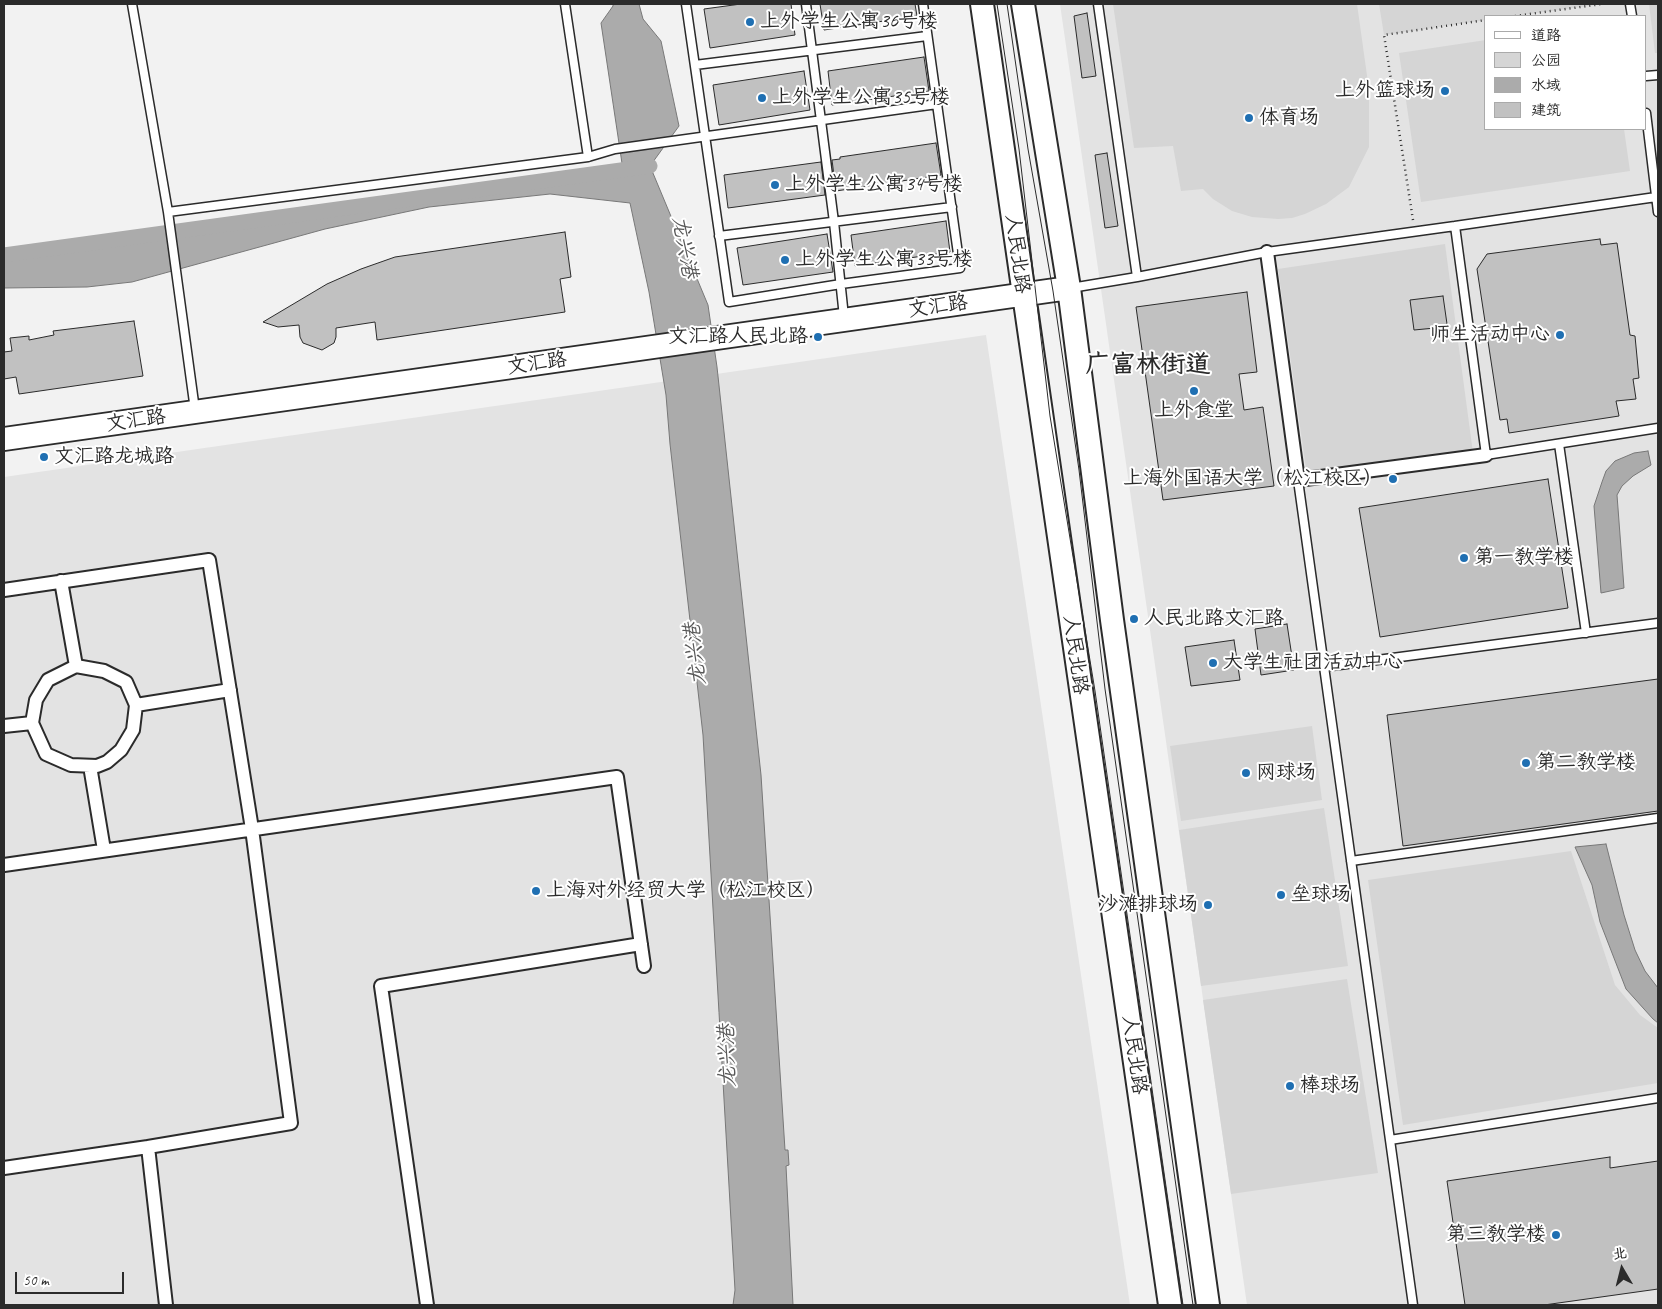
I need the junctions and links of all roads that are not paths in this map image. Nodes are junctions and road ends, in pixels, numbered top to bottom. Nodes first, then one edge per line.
1 (132, 4) edge
2 (565, 4) edge
3 (686, 4) edge
4 (806, 4) edge
5 (923, 4) edge
6 (982, 4) edge
7 (1023, 4) edge
8 (1098, 4) edge
9 (927, 36) junction
10 (812, 50) junction
11 (695, 65) junction
12 (937, 104) junction
13 (821, 120) junction
14 (1647, 121) edge
15 (705, 137) junction
16 (588, 157) junction
17 (1656, 197) junction
18 (952, 207) junction
19 (168, 212) junction
20 (1658, 212) edge
21 (834, 222) junction
22 (1455, 226) junction
23 (719, 236) junction
24 (1267, 252) junction
25 (1137, 277) junction
26 (841, 284) junction
27 (1069, 288) junction
28 (1023, 294) junction
29 (844, 320) junction
30 (196, 412) junction
31 (1658, 428) edge
32 (4, 439) edge
33 (1559, 444) junction
34 (1486, 455) junction
35 (1298, 480) junction
36 (61, 581) junction
37 (4, 590) edge
38 (1658, 623) edge
39 (1586, 633) junction
40 (76, 666) junction
41 (1324, 667) junction
42 (230, 690) junction
43 (136, 705) junction
44 (32, 723) junction
45 (4, 726) edge
46 (90, 766) junction
47 (1658, 818) edge
48 (252, 829) junction
49 (104, 850) junction
50 (1351, 861) junction
51 (4, 865) edge
52 (641, 944) junction
53 (644, 966) dead end
54 (1658, 1098) edge
55 (1390, 1140) junction
56 (148, 1147) junction
57 (4, 1168) edge
58 (166, 1305) edge
59 (427, 1305) edge
60 (1170, 1305) edge
61 (1208, 1305) edge
62 (1413, 1305) edge

1 - 19 lane
2 - 16 lane
3 - 11 lane
4 - 10 lane
5 - 9 lane
6 - 28 main road, 人民北路
7 - 27 main road, 人民北路
8 - 25 lane
9 - 10 lane
9 - 12 lane
10 - 11 lane
10 - 13 lane
11 - 15 lane
12 - 13 lane
12 - 18 lane
13 - 15 lane
13 - 21 lane
14 - 17 lane
15 - 16 lane
15 - 23 lane
16 - 19 lane
17 - 20 lane
17 - 22 lane
18 - 21 lane
18 - 26 lane
19 - 30 lane
21 - 23 lane
21 - 26 lane
22 - 24 lane
22 - 34 lane
23 - 26 lane
24 - 25 lane
24 - 35 street
25 - 27 lane
26 - 29 lane
27 - 28 main road, 文汇路
27 - 61 main road, 人民北路
28 - 29 main road, 文汇路
28 - 60 main road, 人民北路
29 - 30 main road, 文汇路
30 - 32 main road, 文汇路
31 - 33 lane
33 - 34 lane
33 - 39 lane
34 - 35 street
35 - 41 lane
36 - 37 street
36 - 40 street
36 - 42 street
38 - 39 lane
39 - 41 lane
40 - 43 street
40 - 44 street
41 - 50 lane
42 - 43 street
42 - 48 street
43 - 46 street
44 - 45 street
44 - 46 street
46 - 49 street
47 - 50 lane
48 - 49 street
48 - 52 street
48 - 56 street
49 - 51 street
50 - 55 lane
52 - 53 street
52 - 59 street
54 - 55 lane
55 - 62 lane
56 - 57 street
56 - 58 street

